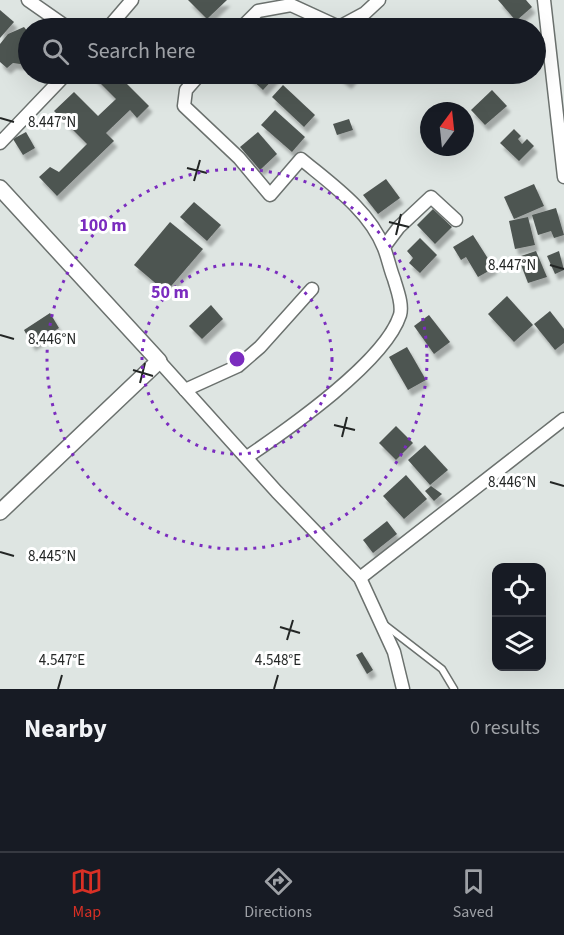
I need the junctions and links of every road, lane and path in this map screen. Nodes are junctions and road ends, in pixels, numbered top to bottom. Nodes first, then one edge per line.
1 (28, 0) edge
2 (132, 0) edge
3 (379, 0) edge
4 (544, 0) edge
5 (54, 18) edge
6 (117, 18) edge
7 (251, 18) edge
8 (319, 18) edge
9 (356, 18) edge
10 (56, 84) edge
11 (191, 84) edge
12 (0, 143) edge
13 (564, 177) edge
14 (0, 188) edge
15 (456, 220) dead end
16 (384, 247) junction
17 (312, 289) dead end
18 (159, 361) junction
19 (185, 390) junction
20 (564, 419) edge
21 (247, 457) junction
22 (0, 512) edge
23 (360, 578) junction
24 (382, 623) junction
25 (403, 689) edge
26 (454, 689) edge

1 - 5 street
2 - 6 street
3 - 9 street
4 - 13 street
7 - 8 street
10 - 12 street
11 - 16 street
14 - 18 street
15 - 16 street
16 - 21 street
17 - 19 street
18 - 19 street
18 - 22 street
19 - 21 street
20 - 23 street
21 - 23 street
23 - 24 street
24 - 25 street
24 - 26 lane

